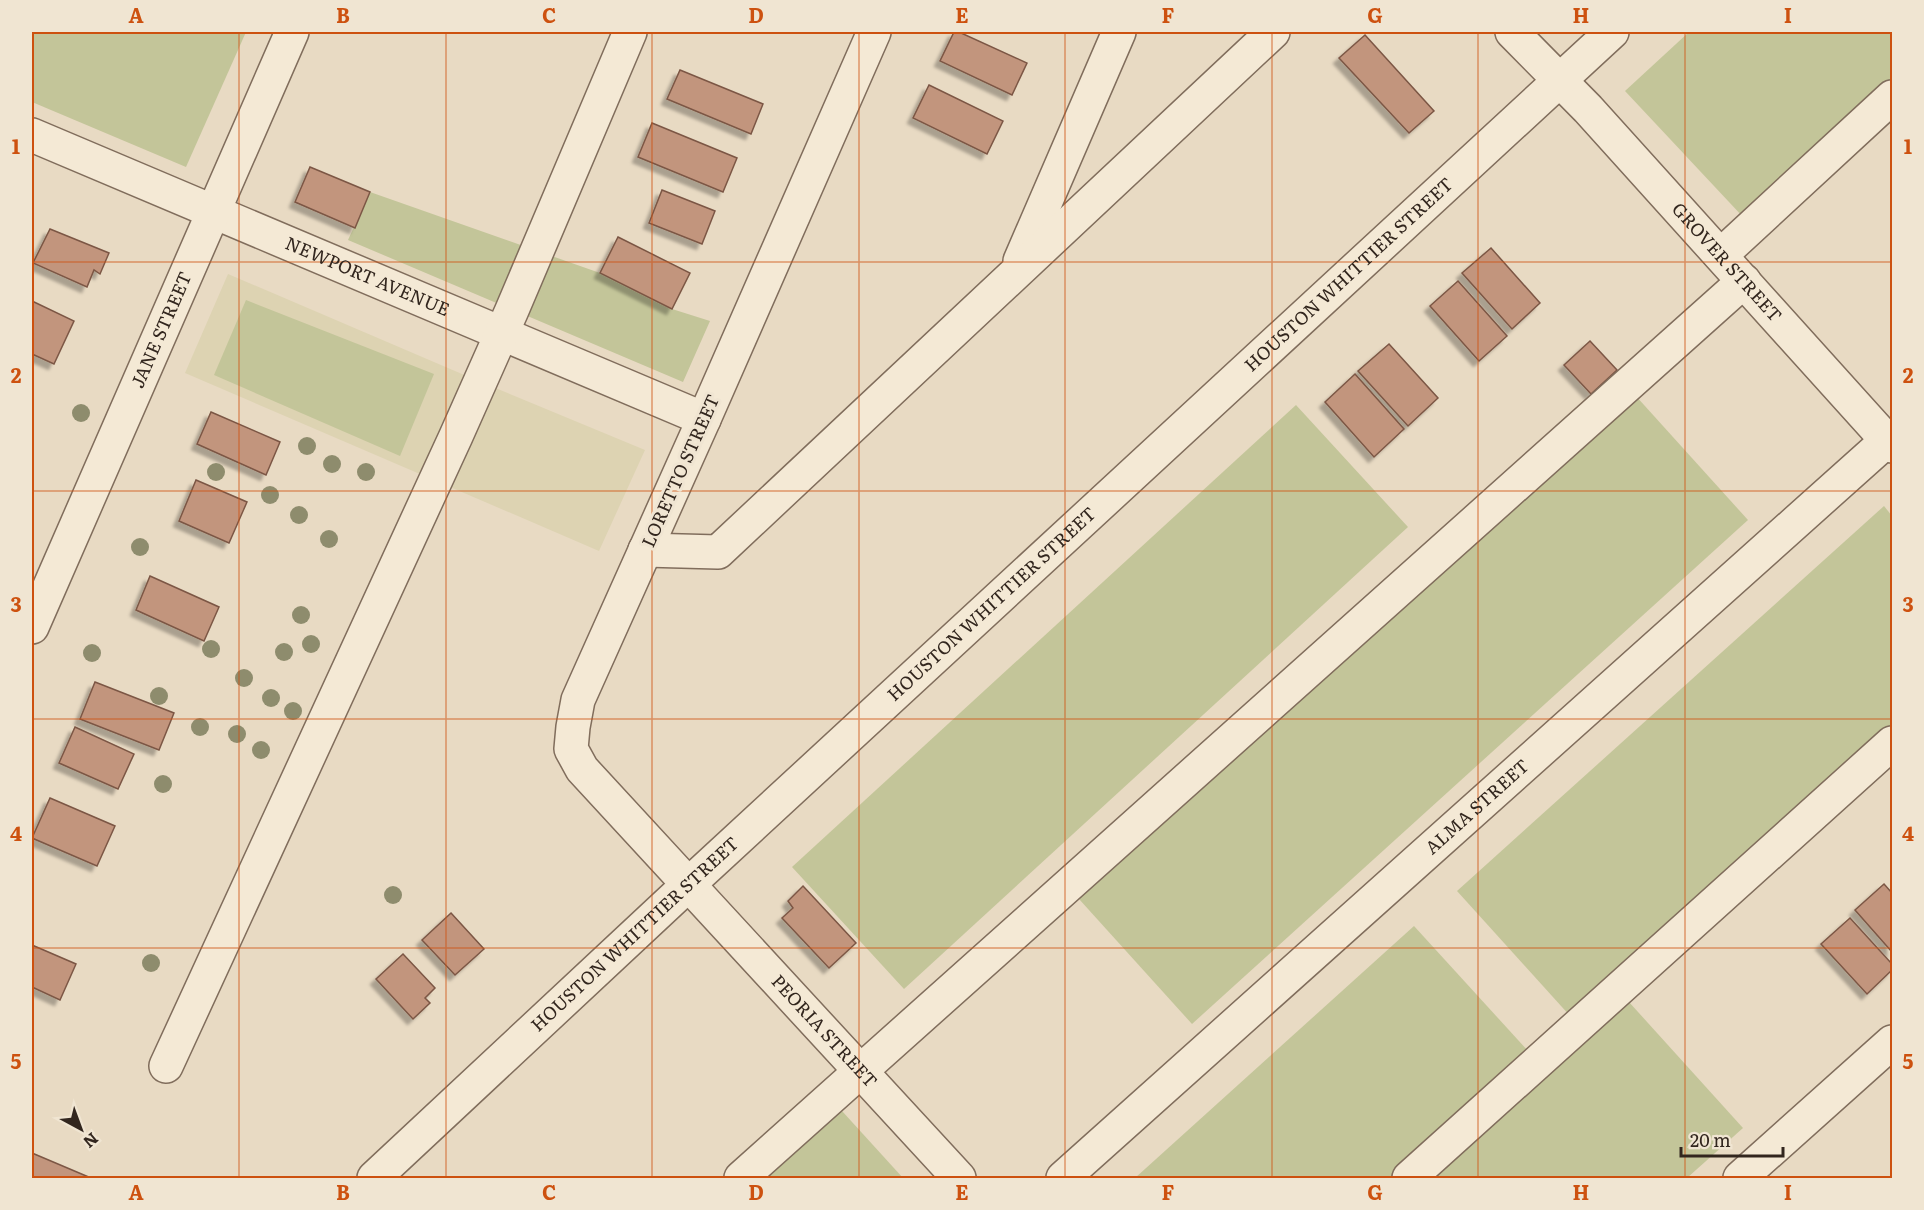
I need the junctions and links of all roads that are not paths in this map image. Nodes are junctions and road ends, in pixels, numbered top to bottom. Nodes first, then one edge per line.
1 (292, 32) edge
2 (630, 32) edge
3 (874, 32) edge
4 (1119, 32) edge
5 (1273, 32) edge
6 (1512, 32) edge
7 (1612, 32) edge
8 (1559, 80) junction
9 (1893, 97) edge
10 (32, 135) edge
11 (213, 212) junction
12 (1721, 255) junction
13 (1016, 273) junction
14 (1744, 281) junction
15 (502, 334) junction
16 (704, 419) junction
17 (1891, 441) edge
18 (645, 550) junction
19 (32, 627) edge
20 (1893, 743) edge
21 (690, 883) junction
22 (1893, 1042) edge
23 (166, 1066) dead end
24 (861, 1071) junction
25 (374, 1179) edge
26 (741, 1179) edge
27 (960, 1179) edge
28 (1063, 1179) edge
29 (1408, 1179) edge
30 (1740, 1179) edge

1 - 11 street, JANE STREET
2 - 15 street
3 - 16 street, LORETTO STREET
4 - 13 street
5 - 13 street
6 - 8 street, GROVER STREET
7 - 8 street, HOUSTON WHITTIER STREET
8 - 12 street, GROVER STREET
8 - 21 street, HOUSTON WHITTIER STREET
9 - 12 street
10 - 11 street, NEWPORT AVENUE
11 - 15 street, NEWPORT AVENUE
11 - 19 street, JANE STREET
12 - 14 street, GROVER STREET
13 - 18 street
14 - 17 street, GROVER STREET
14 - 24 street
15 - 16 street, NEWPORT AVENUE
15 - 23 street
16 - 18 street, LORETTO STREET
17 - 28 street, ALMA STREET
18 - 21 street, LORETTO STREET
20 - 29 street
21 - 24 street, PEORIA STREET
21 - 25 street, HOUSTON WHITTIER STREET
22 - 30 street
24 - 26 street
24 - 27 street, PEORIA STREET

